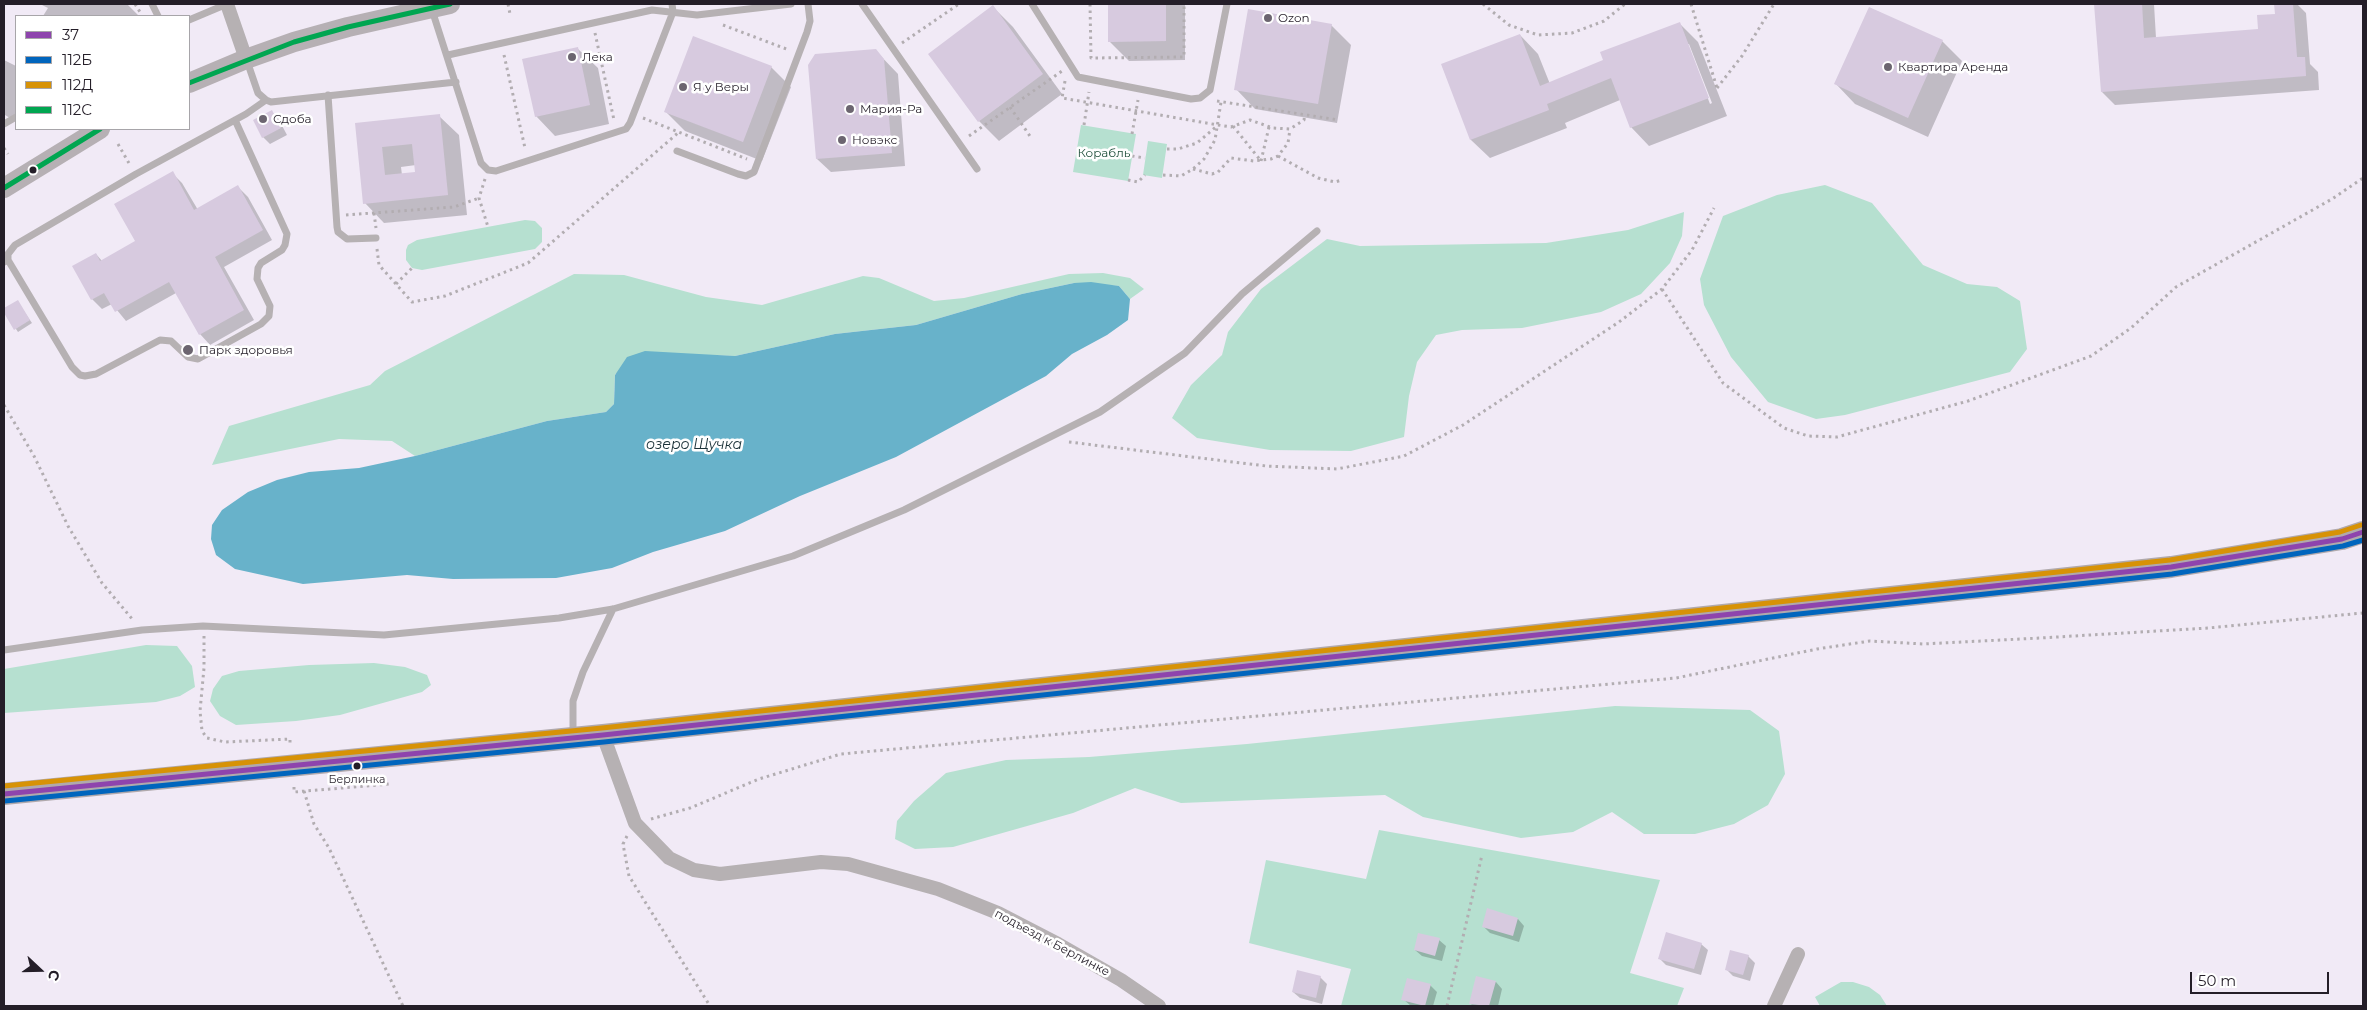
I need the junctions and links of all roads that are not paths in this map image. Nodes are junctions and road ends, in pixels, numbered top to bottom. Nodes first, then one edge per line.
1 (227, 4) edge
2 (672, 4) edge
3 (792, 4) edge
4 (808, 4) edge
5 (862, 4) edge
6 (1032, 4) edge
7 (1227, 4) edge
8 (441, 6) edge
9 (673, 12) junction
10 (190, 20) edge
11 (448, 55) junction
12 (246, 59) junction
13 (190, 82) edge
14 (456, 82) junction
15 (328, 96) junction
16 (266, 100) junction
17 (15, 118) edge
18 (235, 120) junction
19 (4, 124) edge
20 (98, 130) edge
21 (678, 151) dead end
22 (977, 169) dead end
23 (4, 188) edge
24 (1317, 231) dead end
25 (376, 238) road end
26 (6, 261) edge
27 (2363, 532) edge
28 (613, 609) junction
29 (4, 650) edge
30 (603, 735) junction
31 (573, 738) junction
32 (4, 794) edge
33 (1798, 954) dead end
34 (1159, 1006) edge
35 (1774, 1006) edge

1 - 10 lane
1 - 12 street
2 - 9 lane
3 - 9 lane
4 - 21 lane
5 - 22 lane
6 - 7 lane
8 - 11 lane
8 - 12 street
9 - 11 lane
9 - 14 lane
11 - 14 lane
12 - 13 street
12 - 16 lane
14 - 15 lane
15 - 16 lane
15 - 25 lane
16 - 18 lane
17 - 19 lane
18 - 26 lane
18 - 26 lane
20 - 23 street
24 - 28 lane
27 - 30 main road
28 - 29 lane
28 - 31 lane
30 - 31 main road
30 - 34 street, подъезд к Берлинке
31 - 32 main road
33 - 35 street

